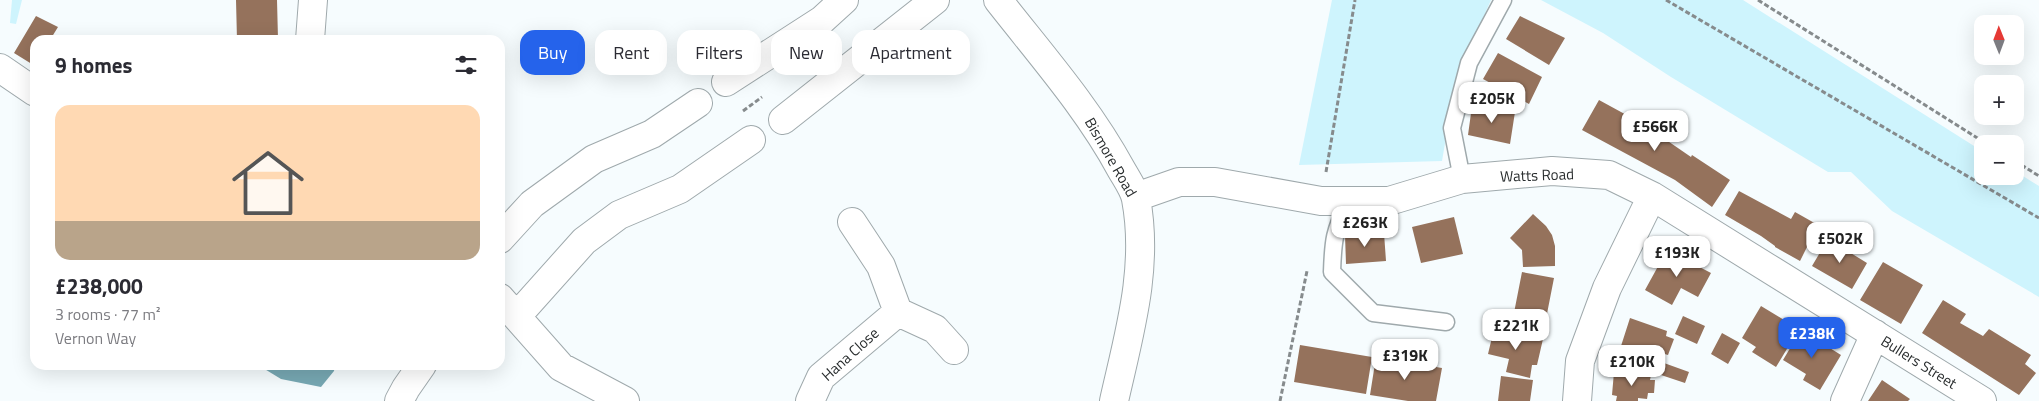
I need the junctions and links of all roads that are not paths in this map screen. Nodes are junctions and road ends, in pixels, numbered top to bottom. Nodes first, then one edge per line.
1 (313, 0) edge
2 (844, 0) edge
3 (935, 0) edge
4 (998, 0) edge
5 (1503, 0) edge
6 (310, 35) edge
7 (0, 68) edge
8 (726, 82) dead end
9 (30, 89) edge
10 (698, 102) dead end
11 (783, 120) dead end
12 (751, 140) dead end
13 (1462, 179) junction
14 (1652, 196) junction
15 (1136, 197) junction
16 (1349, 202) junction
17 (852, 222) dead end
18 (505, 234) edge
19 (505, 304) edge
20 (898, 312) junction
21 (1446, 322) dead end
22 (1875, 334) junction
23 (954, 350) dead end
24 (419, 370) edge
25 (399, 401) edge
26 (624, 401) edge
27 (810, 401) edge
28 (1114, 401) edge
29 (1577, 401) edge
30 (1845, 401) edge
31 (1982, 401) edge

1 - 6 street
2 - 8 street
3 - 11 street
4 - 15 street, Bismore Road
5 - 13 lane
7 - 9 street
10 - 18 street
12 - 19 street
13 - 14 street, Watts Road
13 - 16 street, Watts Road
14 - 22 street, Bullers Street
14 - 29 street
15 - 16 street, Watts Road
15 - 28 street, Bismore Road
16 - 21 lane
17 - 20 street
19 - 26 street
20 - 23 street
20 - 27 street, Hana Close
22 - 30 street
22 - 31 street, Bullers Street
24 - 25 street

